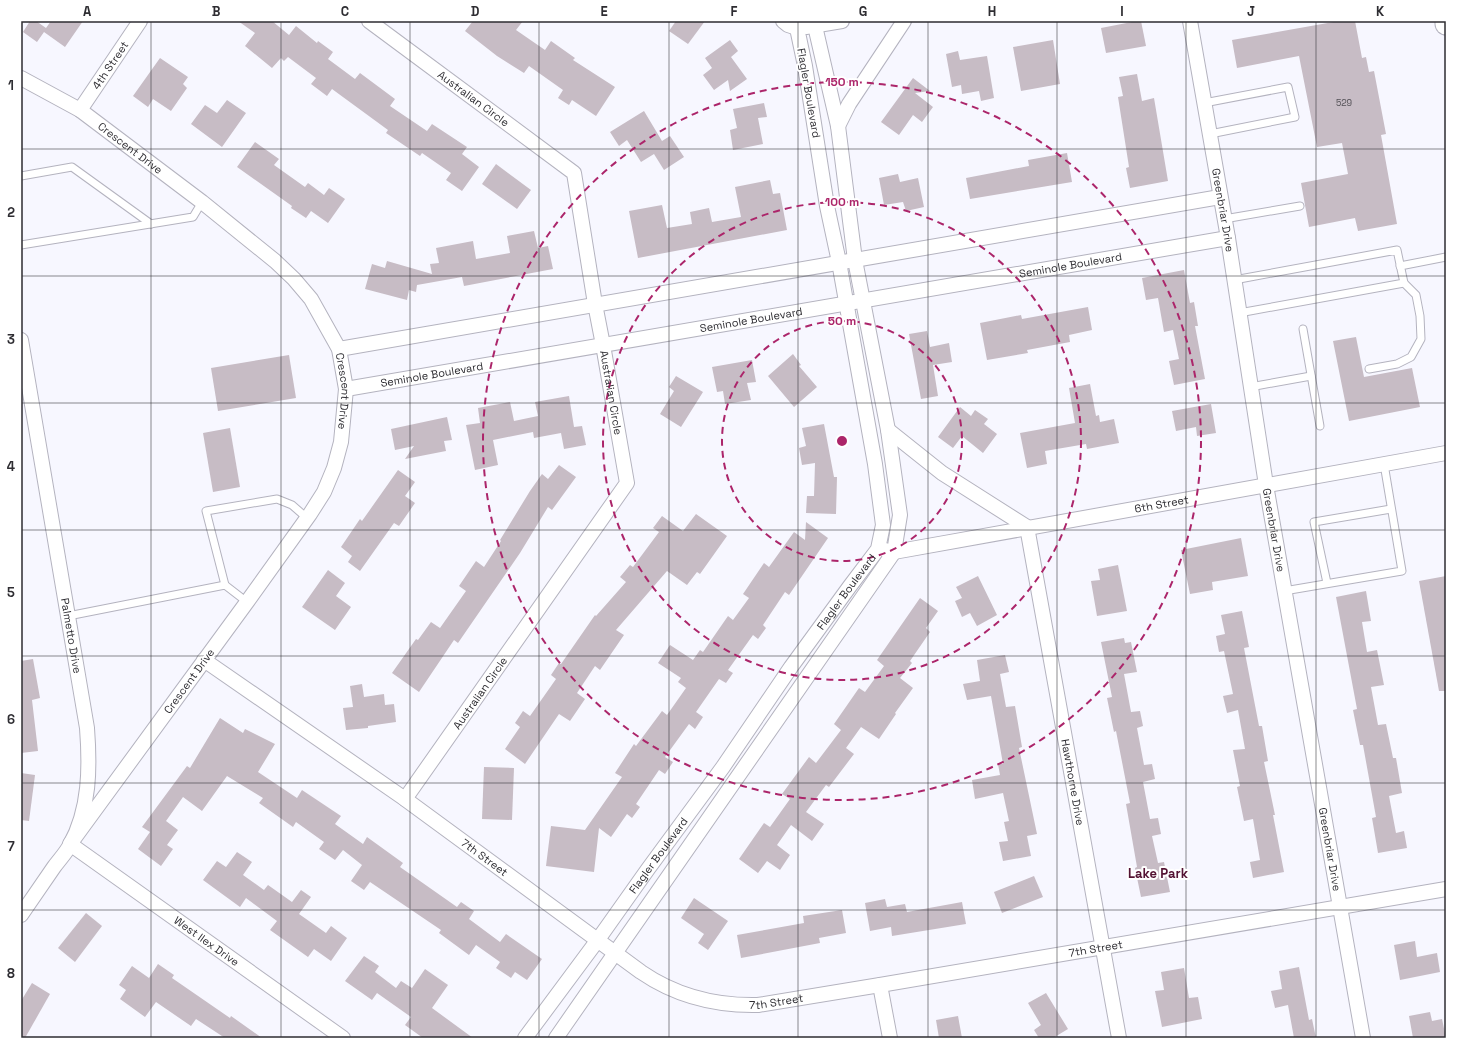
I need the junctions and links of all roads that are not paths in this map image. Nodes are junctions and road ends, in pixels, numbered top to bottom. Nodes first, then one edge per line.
1 (140, 21) edge
2 (369, 21) edge
3 (783, 21) edge
4 (842, 21) edge
5 (904, 21) edge
6 (1190, 21) edge
7 (814, 23) edge
8 (797, 28) junction
9 (21, 78) edge
10 (1204, 103) junction
11 (80, 110) junction
12 (838, 126) junction
13 (1210, 134) junction
14 (21, 176) edge
15 (1220, 197) junction
16 (202, 202) junction
17 (1300, 206) dead end
18 (1224, 219) junction
19 (151, 224) junction
20 (1228, 238) junction
21 (21, 245) edge
22 (1446, 257) edge
23 (855, 260) junction
24 (839, 262) junction
25 (1400, 266) junction
26 (1234, 280) junction
27 (1404, 283) junction
28 (863, 301) junction
29 (594, 304) junction
30 (846, 304) junction
31 (1239, 313) junction
32 (1303, 329) dead end
33 (21, 340) edge
34 (603, 345) junction
35 (339, 349) junction
36 (1369, 369) dead end
37 (1311, 376) junction
38 (1250, 387) junction
39 (346, 389) junction
40 (1320, 426) dead end
41 (888, 430) junction
42 (1446, 453) edge
43 (1384, 464) junction
44 (1266, 485) junction
45 (1391, 509) junction
46 (307, 518) junction
47 (1027, 527) junction
48 (878, 549) junction
49 (894, 552) junction
50 (1327, 583) junction
51 (225, 585) junction
52 (1284, 591) junction
53 (247, 602) junction
54 (68, 616) junction
55 (204, 660) junction
56 (405, 799) junction
57 (70, 844) junction
58 (1446, 889) edge
59 (1340, 907) junction
60 (21, 915) edge
61 (597, 941) junction
62 (1103, 947) junction
63 (614, 954) junction
64 (880, 986) junction
65 (343, 1038) edge
66 (525, 1038) edge
67 (556, 1038) edge
68 (890, 1038) edge
69 (1119, 1038) edge
70 (1363, 1038) edge

1 - 11 street, 4th Street
2 - 29 street, Australian Circle
3 - 8 street
4 - 7 street
5 - 12 street
6 - 10 street, Greenbriar Drive
7 - 8 street
7 - 12 street, Flagler Boulevard
8 - 24 street, Flagler Boulevard
9 - 11 street, Crescent Drive
10 - 13 street, Greenbriar Drive
10 - 13 lane
11 - 16 street, Crescent Drive
12 - 23 street, Flagler Boulevard
13 - 15 street, Greenbriar Drive
14 - 19 lane
15 - 18 street, Greenbriar Drive
15 - 23 street
16 - 19 lane
16 - 35 street, Crescent Drive
17 - 18 lane
18 - 20 street, Greenbriar Drive
19 - 21 lane
20 - 26 street, Greenbriar Drive
20 - 28 street, Seminole Boulevard
22 - 25 lane
23 - 24 street
23 - 28 street, Flagler Boulevard
24 - 29 street
24 - 30 street, Flagler Boulevard
25 - 26 lane
25 - 27 lane
26 - 31 street, Greenbriar Drive
27 - 31 lane
27 - 36 lane
28 - 30 street, Seminole Boulevard
28 - 41 street, Flagler Boulevard
29 - 34 street, Australian Circle
29 - 35 street
30 - 34 street, Seminole Boulevard
30 - 48 street, Flagler Boulevard
31 - 38 street, Greenbriar Drive
32 - 37 lane
33 - 54 street, Palmetto Drive
34 - 39 street, Seminole Boulevard
34 - 56 street, Australian Circle
35 - 39 street, Crescent Drive
37 - 38 lane
37 - 40 lane
38 - 44 street, Greenbriar Drive
39 - 46 street, Crescent Drive
41 - 47 street
41 - 49 street, Flagler Boulevard
42 - 43 street, 6th Street
43 - 44 street, 6th Street
43 - 45 lane
44 - 47 street, 6th Street
44 - 52 street, Greenbriar Drive
45 - 50 lane
45 - 50 lane
46 - 51 lane
46 - 53 street, Crescent Drive
47 - 49 street, 6th Street
47 - 62 street, Hawthorne Drive
48 - 49 street, 6th Street
48 - 61 street, Flagler Boulevard
49 - 63 street, Flagler Boulevard
50 - 52 lane
51 - 53 lane
51 - 54 lane
52 - 59 street, Greenbriar Drive
53 - 55 street, Crescent Drive
54 - 57 street, Palmetto Drive
55 - 56 street, 7th Street
55 - 57 street, Crescent Drive
56 - 61 street, 7th Street
57 - 60 street, Palmetto Drive
57 - 65 street, West Ilex Drive
58 - 59 street, 7th Street
59 - 62 street, 7th Street
59 - 70 street, Greenbriar Drive
61 - 63 street, 7th Street
61 - 66 street, Flagler Boulevard
62 - 64 street, 7th Street
62 - 69 street, Hawthorne Drive
63 - 64 street, 7th Street
63 - 67 street, Flagler Boulevard
64 - 68 street

